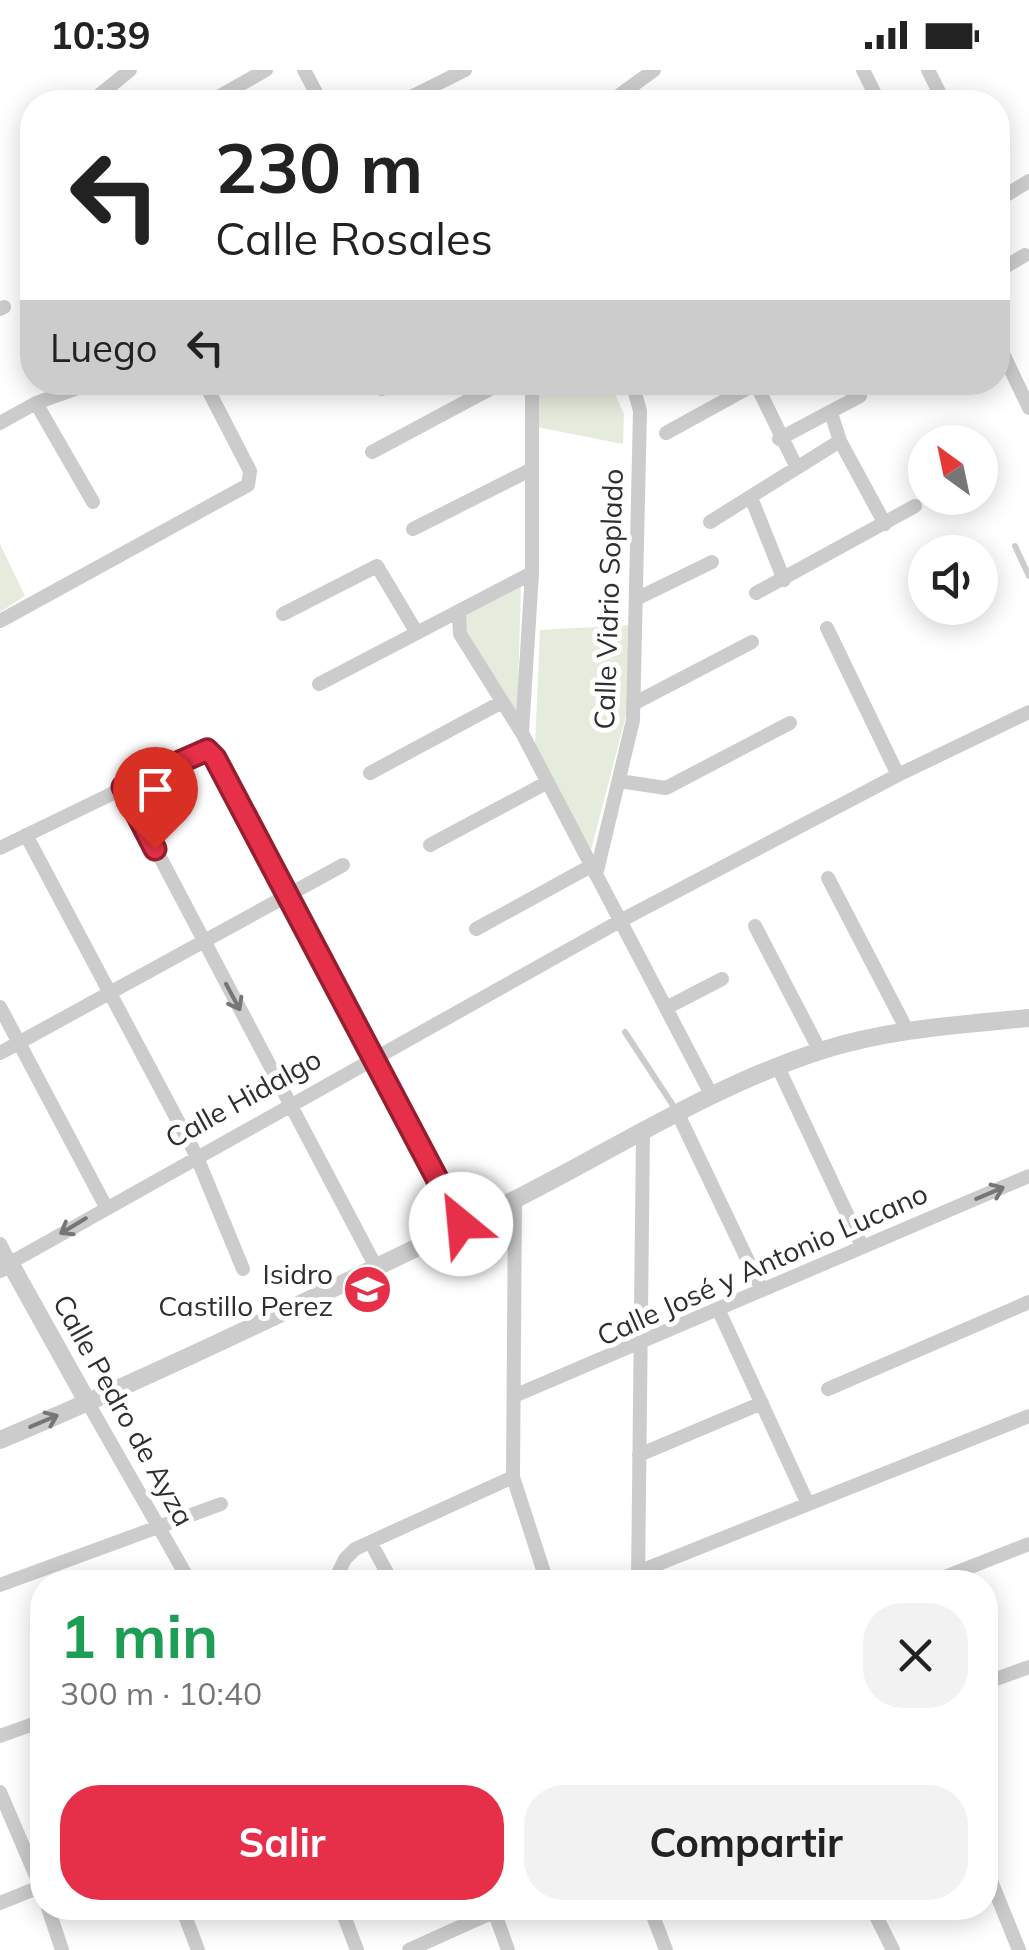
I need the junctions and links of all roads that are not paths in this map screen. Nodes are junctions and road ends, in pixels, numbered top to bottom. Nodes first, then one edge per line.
1 (130, 70) edge
2 (266, 70) edge
3 (465, 70) edge
4 (654, 70) edge
5 (105, 90) edge
6 (232, 90) edge
7 (426, 90) edge
8 (626, 90) edge
9 (1025, 255) dead end
10 (1010, 264) edge
11 (1010, 368) edge
12 (58, 395) edge
13 (211, 395) edge
14 (479, 395) edge
15 (532, 395) edge
16 (636, 395) edge
17 (734, 395) edge
18 (760, 395) edge
19 (860, 396) dead end
20 (36, 403) junction
21 (1029, 408) edge
22 (831, 413) junction
23 (0, 423) edge
24 (666, 434) dead end
25 (780, 439) junction
26 (840, 441) junction
27 (372, 452) dead end
28 (796, 466) junction
29 (532, 468) junction
30 (752, 500) junction
31 (92, 502) dead end
32 (908, 510) edge
33 (710, 522) dead end
34 (885, 524) junction
35 (413, 529) dead end
36 (1015, 546) dead end
37 (712, 562) dead end
38 (532, 573) junction
39 (1029, 576) edge
40 (784, 580) junction
41 (756, 593) dead end
42 (636, 599) junction
43 (459, 613) junction
44 (283, 614) dead end
45 (0, 621) edge
46 (828, 628) dead end
47 (417, 633) junction
48 (752, 642) dead end
49 (319, 684) dead end
50 (502, 702) junction
51 (634, 704) junction
52 (1029, 712) edge
53 (790, 723) dead end
54 (522, 733) junction
55 (370, 773) dead end
56 (898, 775) junction
57 (619, 781) junction
58 (548, 782) junction
59 (123, 787) junction
60 (26, 835) junction
61 (430, 844) dead end
62 (0, 848) edge
63 (343, 865) dead end
64 (594, 871) junction
65 (828, 878) dead end
66 (285, 897) junction
67 (620, 920) junction
68 (755, 926) dead end
69 (476, 929) dead end
70 (203, 942) junction
71 (722, 979) dead end
72 (112, 991) junction
73 (0, 1007) edge
74 (666, 1008) junction
75 (1029, 1018) edge
76 (907, 1030) junction
77 (625, 1032) dead end
78 (19, 1042) junction
79 (820, 1051) junction
80 (0, 1053) edge
81 (371, 1058) junction
82 (778, 1067) junction
83 (712, 1096) junction
84 (289, 1103) junction
85 (678, 1114) junction
86 (643, 1132) junction
87 (196, 1155) junction
88 (1029, 1176) edge
89 (515, 1199) junction
90 (106, 1206) junction
91 (461, 1224) junction
92 (0, 1244) edge
93 (862, 1246) junction
94 (375, 1265) junction
95 (5, 1266) edge
96 (243, 1270) dead end
97 (762, 1288) junction
98 (1029, 1302) edge
99 (719, 1311) junction
100 (642, 1345) junction
101 (828, 1389) dead end
102 (514, 1396) junction
103 (762, 1402) junction
104 (88, 1403) junction
105 (1029, 1416) edge
106 (0, 1440) edge
107 (639, 1455) junction
108 (513, 1476) junction
109 (221, 1504) dead end
110 (808, 1504) junction
111 (158, 1527) junction
112 (371, 1543) junction
113 (1029, 1544) edge
114 (43, 1570) edge
115 (183, 1570) edge
116 (340, 1570) edge
117 (386, 1570) edge
118 (543, 1570) edge
119 (638, 1570) edge
120 (654, 1570) edge
121 (963, 1570) edge
122 (30, 1575) edge
123 (0, 1586) edge
124 (1028, 1672) edge
125 (998, 1680) edge
126 (30, 1725) edge
127 (0, 1736) edge
128 (0, 1792) edge
129 (30, 1861) edge
130 (30, 1893) edge
131 (998, 1899) edge
132 (0, 1904) edge
133 (52, 1920) edge
134 (187, 1920) edge
135 (346, 1920) edge
136 (474, 1920) edge
137 (499, 1920) edge
138 (655, 1920) edge
139 (878, 1920) edge
140 (417, 1948) edge
141 (62, 1950) edge
142 (198, 1950) edge
143 (357, 1950) edge
144 (508, 1950) edge
145 (666, 1950) edge
146 (892, 1950) edge
147 (1018, 1950) edge

1 - 5 street
2 - 6 street
3 - 7 street
4 - 8 street
9 - 10 street
11 - 21 street
12 - 20 street
13 - 45 street
14 - 27 street
15 - 29 street
16 - 42 street, Calle Vidrio Soplado
17 - 24 street
18 - 25 street
19 - 22 street
20 - 23 street
20 - 31 street
22 - 25 street
22 - 26 street
25 - 28 street
26 - 28 street
26 - 34 street
28 - 30 street
29 - 35 street
29 - 38 street
30 - 33 street
30 - 40 street
32 - 34 street
34 - 40 street
36 - 39 lane
37 - 42 street
38 - 43 street
38 - 54 street
40 - 41 street
42 - 51 street, Calle Vidrio Soplado
43 - 47 street
43 - 50 street
44 - 47 street
46 - 56 street
47 - 49 street
48 - 51 street
50 - 54 street
50 - 55 street
51 - 57 street, Calle Vidrio Soplado
52 - 56 street, Calle Hidalgo
53 - 57 street
54 - 58 street
56 - 67 street, Calle Hidalgo
57 - 64 street, Calle Vidrio Soplado
58 - 61 street
58 - 64 street
59 - 60 street
59 - 66 street
59 - 70 street
60 - 62 street
60 - 72 street
63 - 66 street
64 - 67 street
64 - 69 street
65 - 76 street
66 - 70 street
66 - 81 street
67 - 74 street
67 - 81 street, Calle Hidalgo
68 - 79 street
70 - 72 street
70 -> 84 street
71 - 74 street
72 - 78 street
72 - 87 street
73 - 78 street
74 - 83 street
75 - 76 street
76 - 79 street
77 - 85 lane
78 - 80 street
78 - 90 street
79 - 82 street
81 - 84 street, Calle Hidalgo
81 - 91 street
82 - 83 street
82 - 93 street
83 - 85 street
84 - 87 street, Calle Hidalgo
84 - 94 street
85 - 86 street
85 - 97 street
86 - 89 street
86 - 100 street
87 - 90 street, Calle Hidalgo
87 - 96 street
93 -> 88 street, Calle José y Antonio Lucano
89 - 91 street
89 - 102 street
90 -> 95 street, Calle Hidalgo
91 - 94 street
92 - 95 street
93 - 97 street, Calle José y Antonio Lucano
94 - 104 street
95 - 104 street, Calle Pedro de Ayza
97 - 99 street, Calle José y Antonio Lucano
98 - 101 street
99 - 100 street, Calle José y Antonio Lucano
99 - 103 street
100 - 102 street, Calle José y Antonio Lucano
100 - 107 street
102 - 108 street
103 - 107 street
103 - 110 street
106 -> 104 street
104 - 111 street, Calle Pedro de Ayza
105 - 110 street
107 - 119 street
108 - 112 street
108 - 118 street
109 - 111 street
110 - 120 street
111 - 114 street
111 - 115 street, Calle Pedro de Ayza
112 - 116 street
112 - 117 street
113 - 121 street
122 - 123 street
124 - 125 street
126 - 127 street
128 - 129 street
130 - 132 street
131 - 147 street
133 - 141 street
134 - 142 street
135 - 143 street
136 - 140 street
137 - 144 street
138 - 145 street
139 - 146 street

